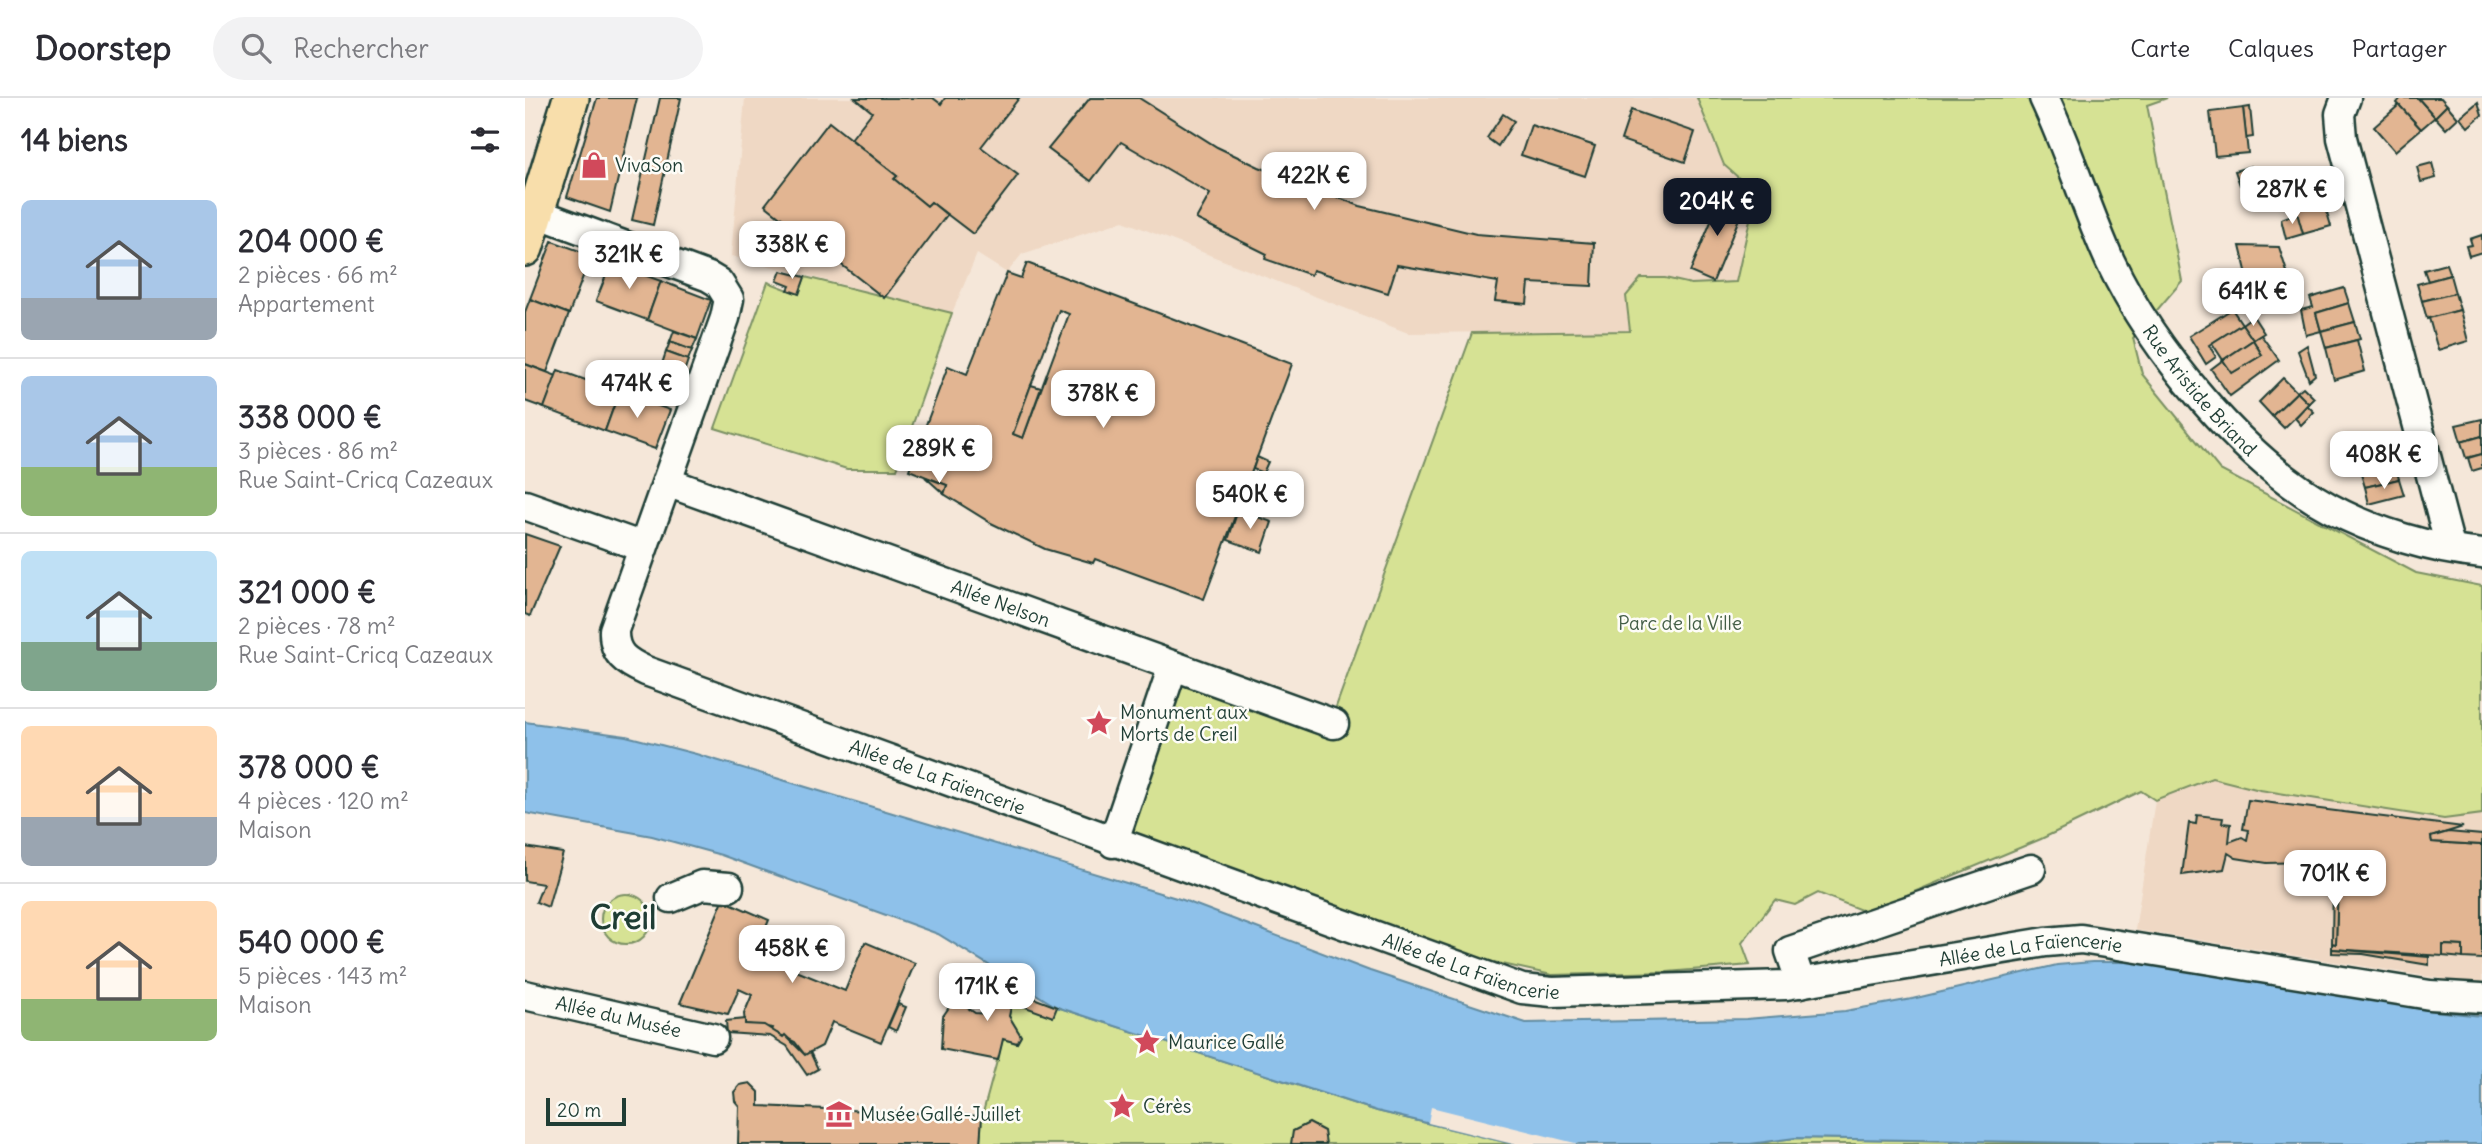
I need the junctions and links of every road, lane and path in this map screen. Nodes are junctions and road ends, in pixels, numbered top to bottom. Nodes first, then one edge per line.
1 (548, 98) edge
2 (571, 98) edge
3 (2044, 98) edge
4 (2346, 98) edge
5 (525, 177) edge
6 (531, 211) edge
7 (525, 248) edge
8 (667, 482) junction
9 (525, 505) edge
10 (643, 547) junction
11 (2450, 548) junction
12 (2482, 554) edge
13 (1173, 666) junction
14 (1334, 724) dead end
15 (1113, 843) junction
16 (2031, 869) dead end
17 (729, 887) dead end
18 (671, 898) dead end
19 (1801, 983) junction
20 (525, 995) edge
21 (2482, 998) edge
22 (713, 1038) dead end

1 - 5 main road
2 - 6 main road
3 - 11 street, Rue Aristide Briand
4 - 11 street
6 - 7 main road
6 - 8 street, Allée de La Faïencerie
8 - 10 street, Allée de La Faïencerie
8 - 13 street, Allée Nelson
9 - 10 street
10 - 15 street, Allée de La Faïencerie
11 - 12 street, Rue Aristide Briand
13 - 14 street, Allée Nelson
13 - 15 street
15 - 19 street, Allée de La Faïencerie
16 - 19 street
17 - 18 street
19 - 21 street, Allée de La Faïencerie
20 - 22 street, Allée du Musée

